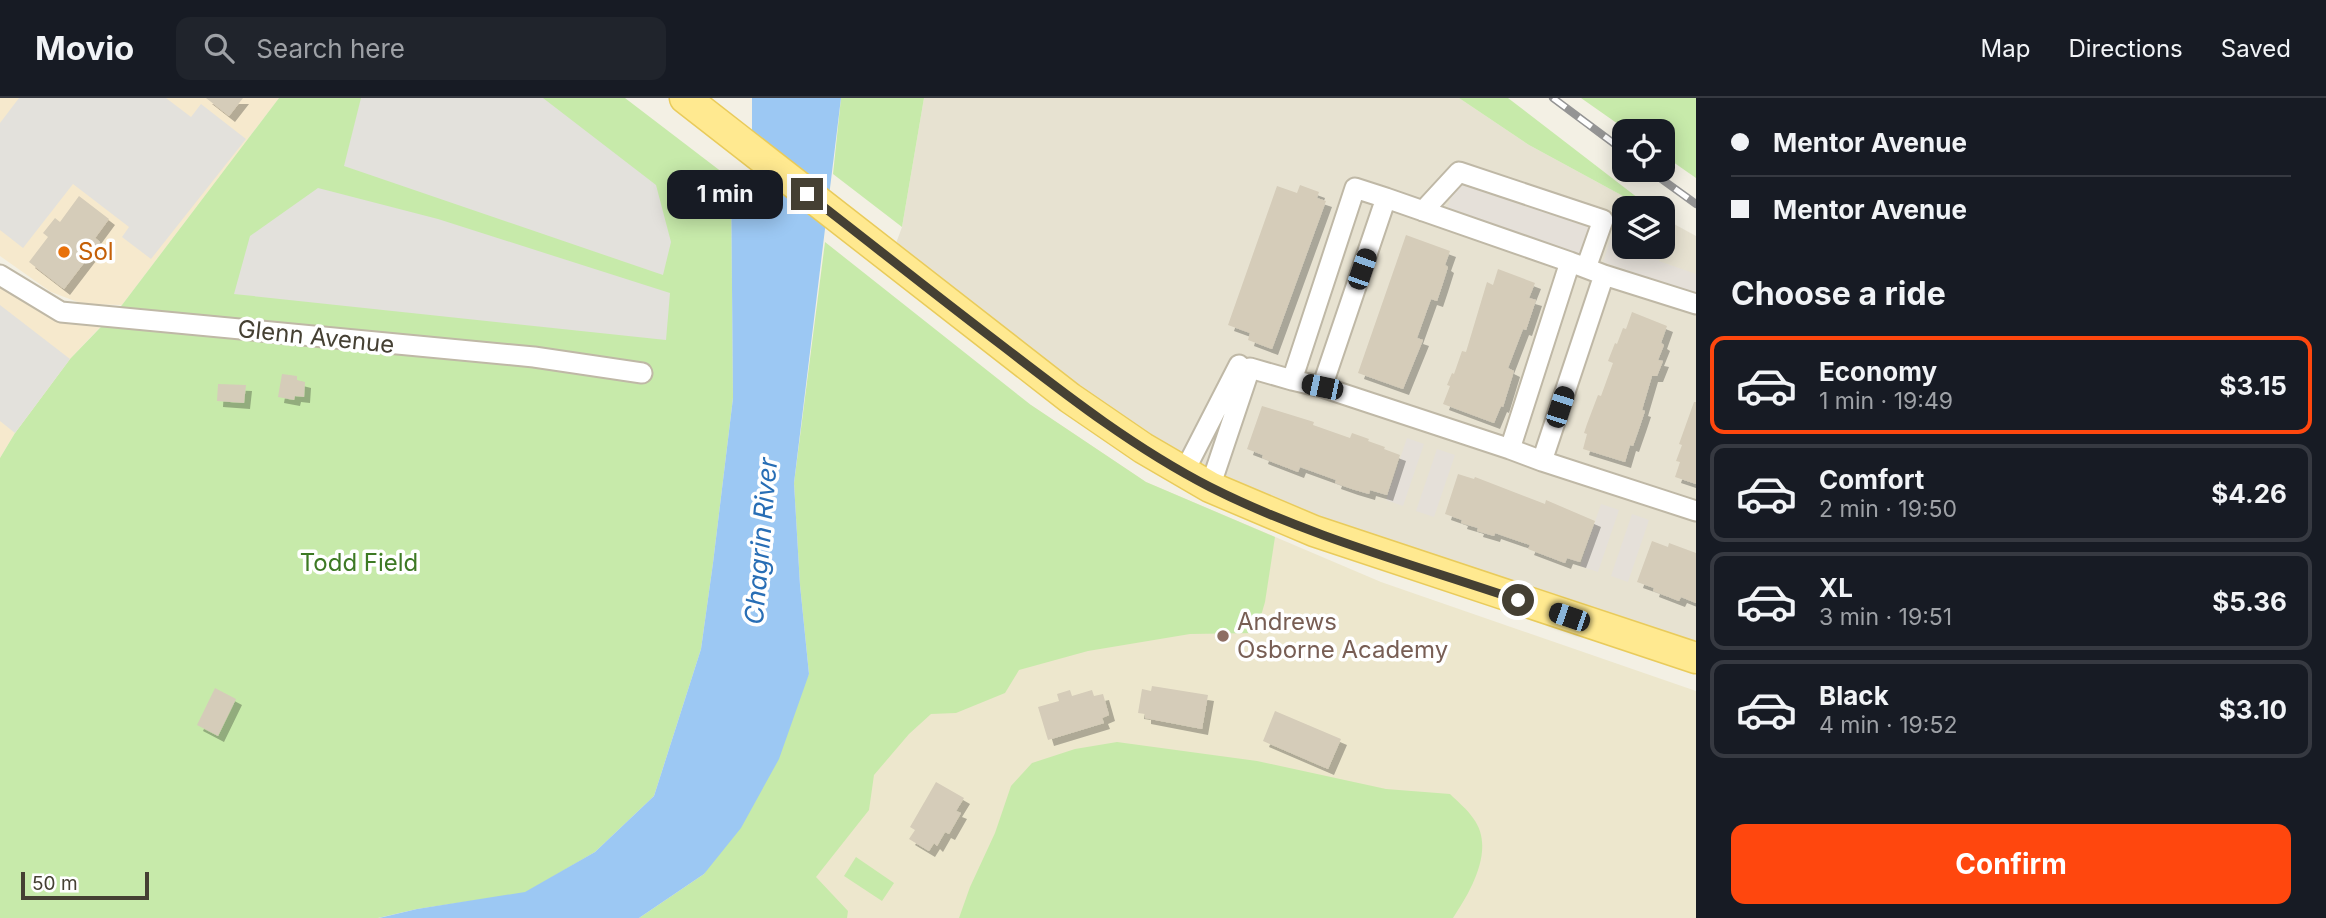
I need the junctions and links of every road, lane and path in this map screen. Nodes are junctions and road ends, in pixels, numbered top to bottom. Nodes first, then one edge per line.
1 (685, 98) edge
2 (1386, 198) junction
3 (1423, 211) junction
4 (1587, 268) junction
5 (0, 275) edge
6 (1696, 304) edge
7 (1240, 365) dead end
8 (642, 373) dead end
9 (1292, 380) junction
10 (1322, 387) junction
11 (1510, 449) junction
12 (1542, 460) junction
13 (1197, 479) junction
14 (1696, 511) edge
15 (1696, 658) edge

1 - 13 main road
2 - 3 street
2 - 9 street
2 - 10 street
3 - 4 street
3 - 4 street
4 - 6 street
4 - 11 street
4 - 12 street
5 - 8 street, Glenn Avenue
7 - 13 street
9 - 10 street
9 - 13 street
10 - 11 street
11 - 12 street
12 - 14 street
13 - 15 main road

